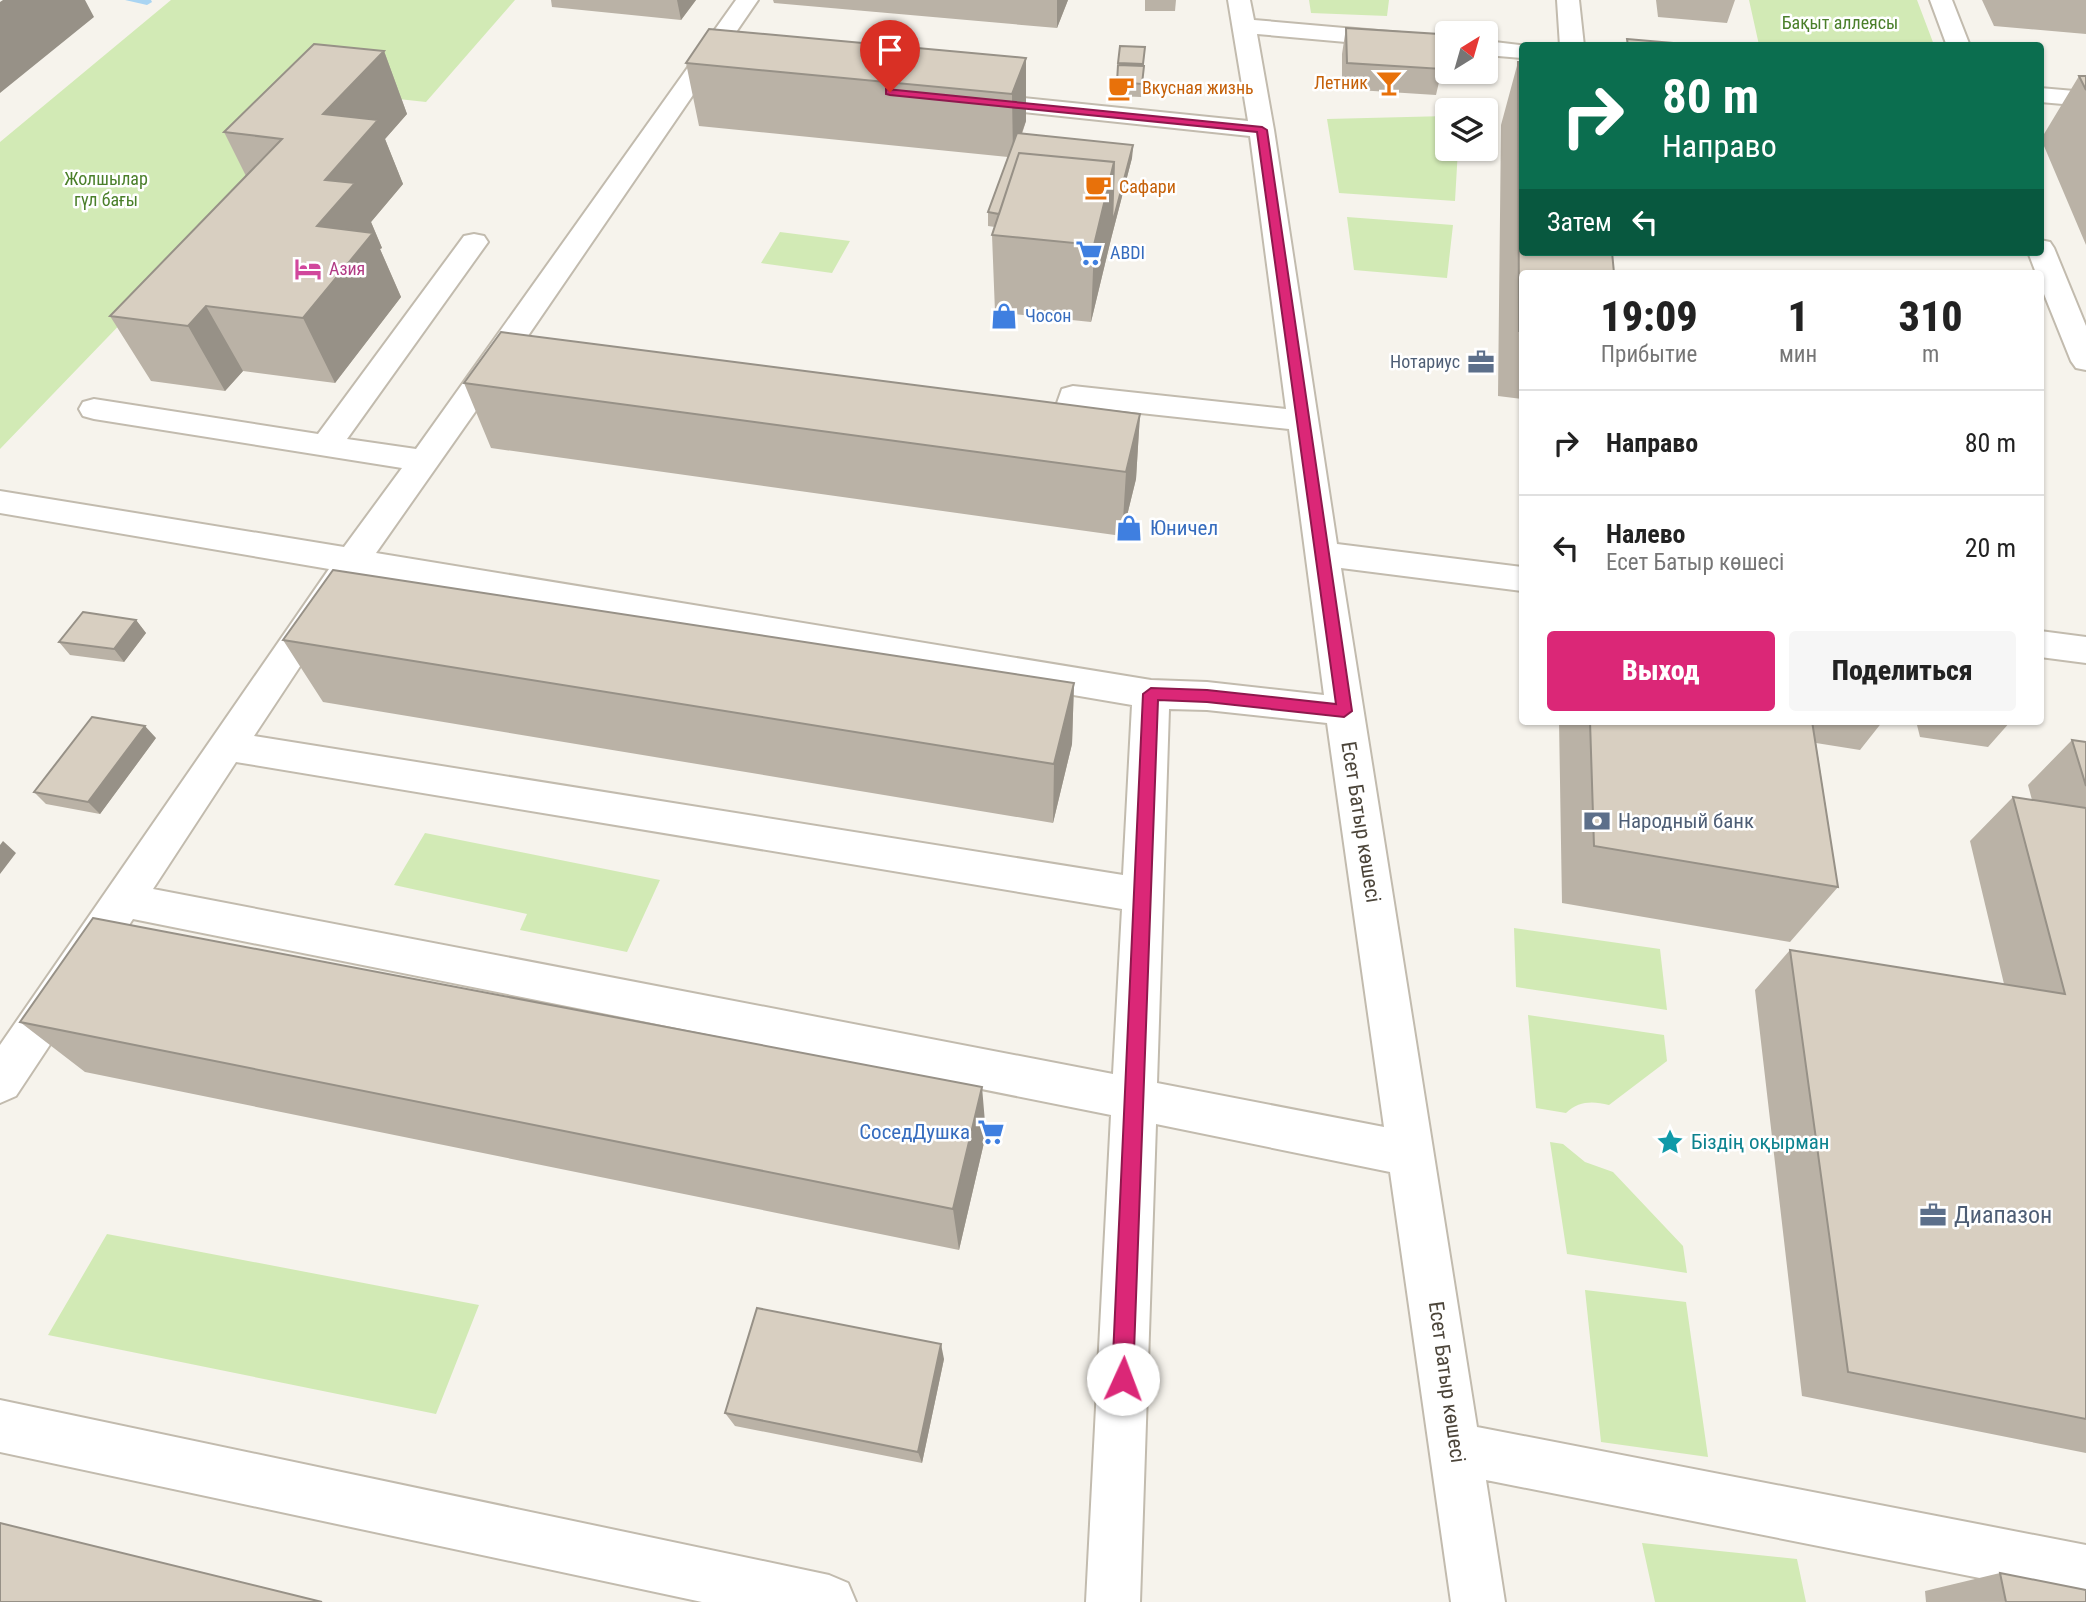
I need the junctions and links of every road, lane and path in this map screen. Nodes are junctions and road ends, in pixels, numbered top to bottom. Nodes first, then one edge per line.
1 (747, 0) edge
2 (1239, 0) edge
3 (1568, 0) edge
4 (1941, 0) edge
5 (1243, 26) junction
6 (1572, 42) edge
7 (1957, 42) edge
8 (1435, 43) edge
9 (1498, 49) edge
10 (1519, 51) edge
11 (696, 72) junction
12 (724, 75) edge
13 (2044, 95) edge
14 (945, 97) edge
15 (2086, 99) edge
16 (1262, 130) junction
17 (474, 242) dead end
18 (2043, 256) edge
19 (2086, 361) edge
20 (94, 409) dead end
21 (1303, 421) junction
22 (1021, 429) edge
23 (326, 445) junction
24 (424, 461) junction
25 (0, 502) edge
26 (1322, 554) junction
27 (352, 561) junction
28 (1519, 579) edge
29 (2044, 645) edge
30 (2086, 650) edge
31 (1151, 694) junction
32 (1344, 711) junction
33 (227, 746) junction
34 (1143, 895) junction
35 (123, 900) junction
36 (0, 1082) edge
37 (1135, 1099) junction
38 (1412, 1154) junction
39 (0, 1426) edge
40 (1457, 1449) junction
41 (2086, 1572) edge
42 (829, 1602) edge
43 (1113, 1602) edge
44 (1478, 1602) edge

1 - 11 street
2 - 5 street, Есет Батыр көшесі
3 - 6 street
4 - 7 street
5 - 8 street
5 - 16 street, Есет Батыр көшесі
9 - 10 street
11 - 12 street
11 - 24 street
13 - 15 street
14 - 16 street
16 - 21 street, Есет Батыр көшесі
17 - 23 street
18 - 19 street
20 - 23 street
21 - 22 street
21 - 26 street, Есет Батыр көшесі
23 - 24 street
24 - 27 street
25 - 27 street
26 - 28 street
26 - 32 street, Есет Батыр көшесі
27 - 31 street
27 - 33 street
29 - 30 street
31 - 32 street
31 - 34 street
32 - 38 street, Есет Батыр көшесі
33 - 34 street
33 - 35 street
34 - 37 street
35 - 36 street
35 - 37 street
37 - 38 street
37 - 43 street
38 - 40 street, Есет Батыр көшесі
39 - 42 street
40 - 41 street
40 - 44 street, Есет Батыр көшесі

